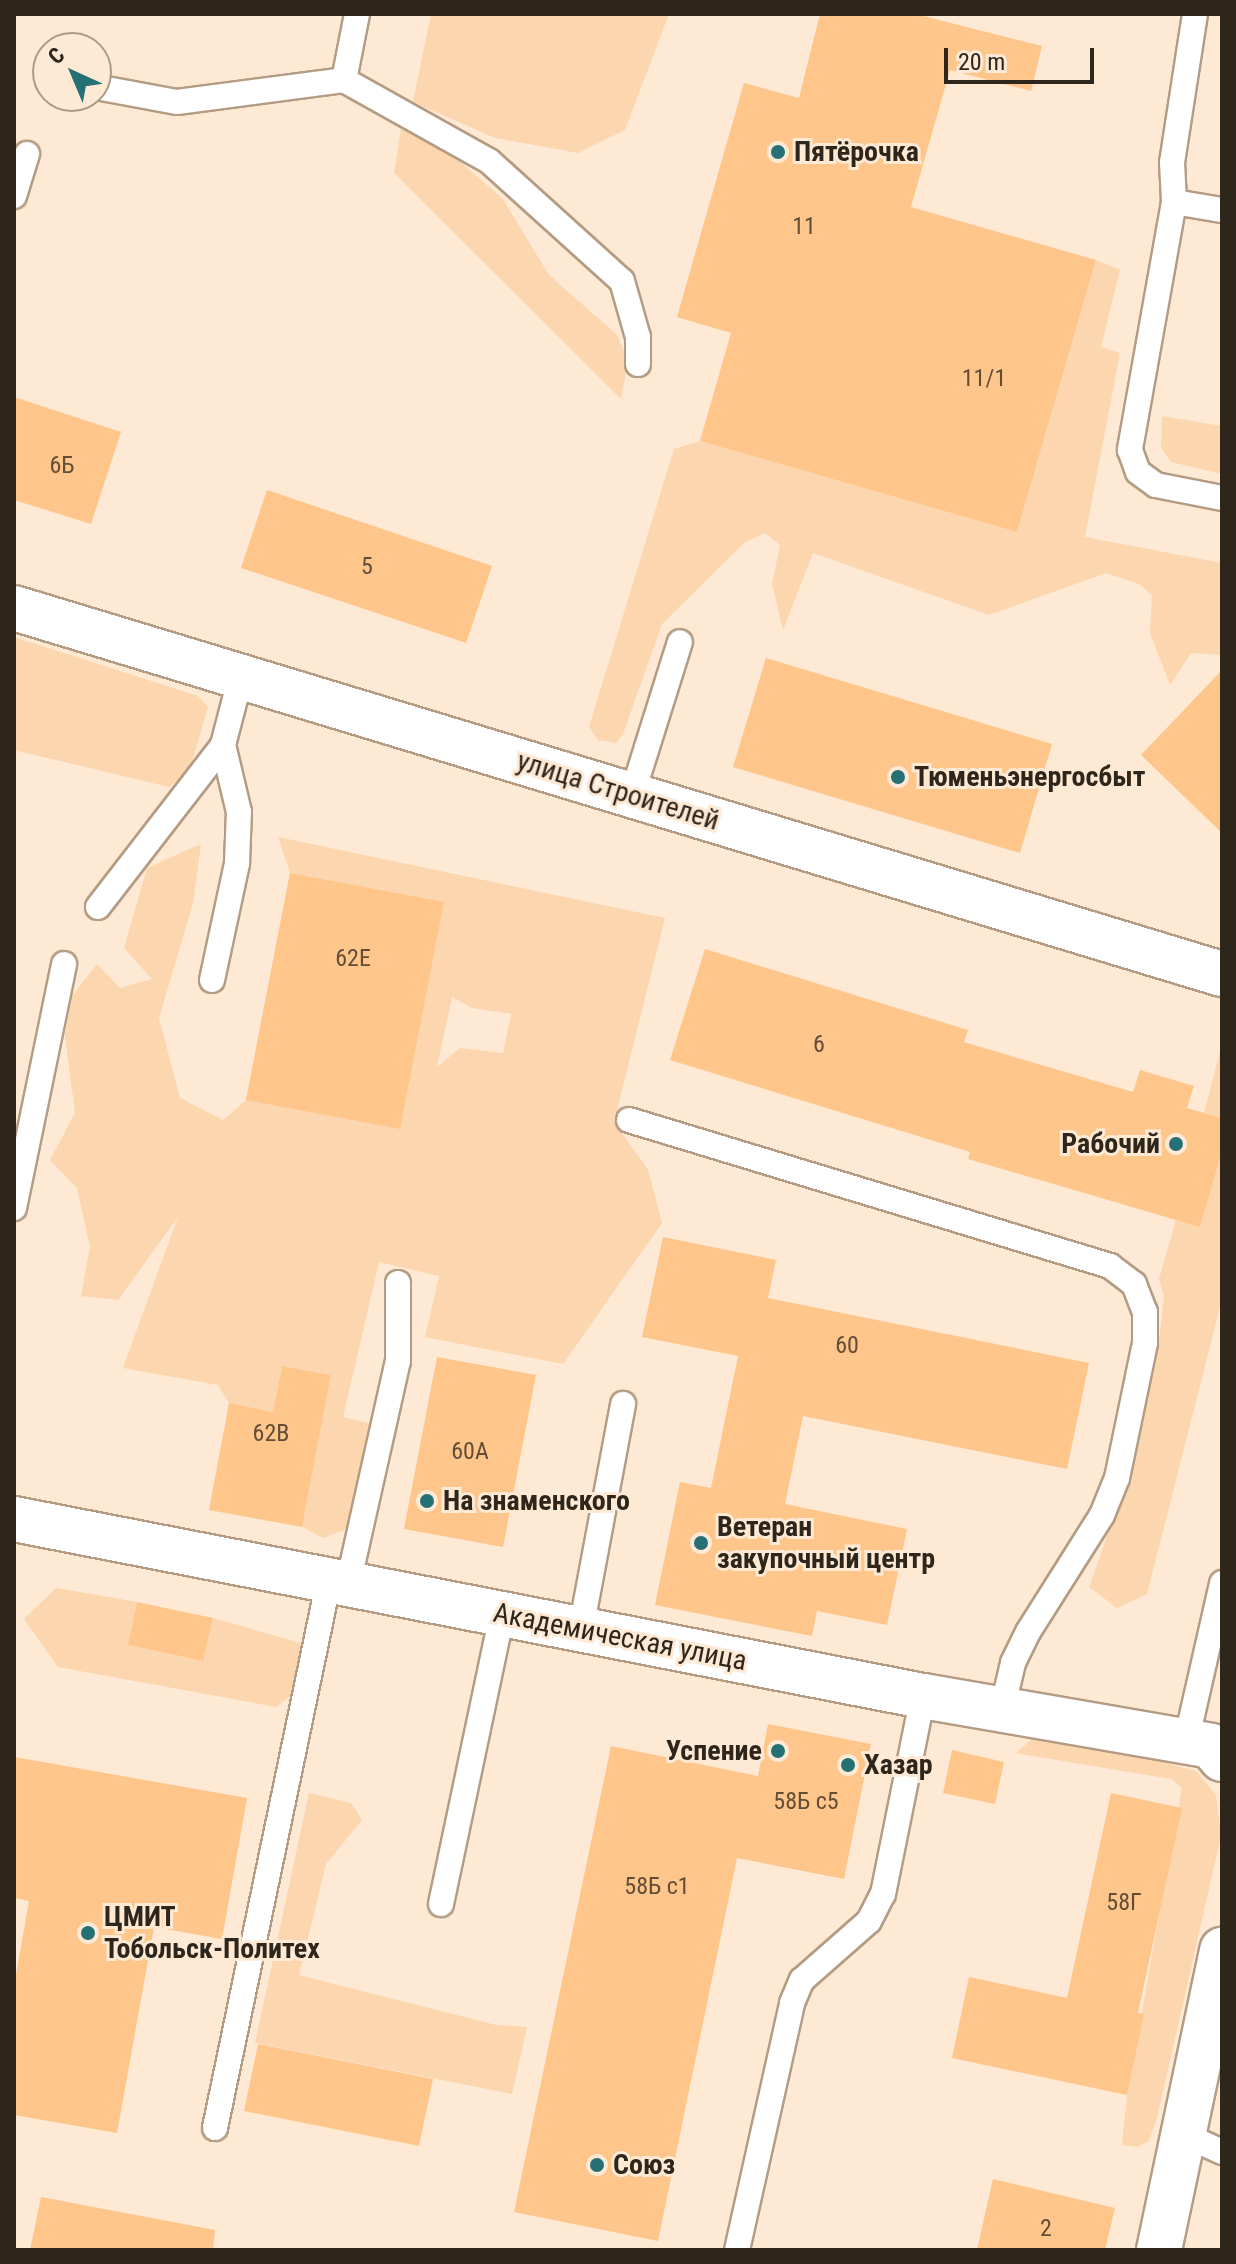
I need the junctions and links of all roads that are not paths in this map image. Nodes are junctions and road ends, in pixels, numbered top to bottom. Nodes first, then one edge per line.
1 (357, 14) edge
2 (1195, 14) edge
3 (344, 80) junction
4 (112, 90) edge
5 (27, 154) dead end
6 (14, 196) edge
7 (1174, 202) junction
8 (1222, 210) edge
9 (638, 364) dead end
10 (1222, 498) edge
11 (14, 608) edge
12 (680, 642) dead end
13 (241, 676) junction
14 (223, 745) junction
15 (632, 795) junction
16 (98, 907) dead end
17 (64, 964) dead end
18 (1222, 974) edge
19 (212, 980) dead end
20 (629, 1120) dead end
21 (14, 1208) edge
22 (398, 1283) dead end
23 (623, 1404) dead end
24 (14, 1519) edge
25 (338, 1582) junction
26 (1222, 1583) edge
27 (502, 1614) junction
28 (581, 1629) junction
29 (1214, 1657) edge
30 (923, 1696) junction
31 (1002, 1710) junction
32 (1204, 1750) edge
33 (441, 1904) dead end
34 (1222, 1950) edge
35 (215, 2128) dead end
36 (1203, 2144) edge
37 (737, 2250) edge
38 (1159, 2250) edge

1 - 3 lane
2 - 7 lane
3 - 4 lane
3 - 9 lane
5 - 6 lane
7 - 8 lane
7 - 10 lane
11 - 13 street, улица Строителей
12 - 15 lane
13 - 14 lane
13 - 15 street, улица Строителей
14 - 16 lane
14 - 19 lane
15 - 18 street, улица Строителей
17 - 21 lane
20 - 31 lane
22 - 25 lane
23 - 28 lane
24 - 25 street, Академическая улица
25 - 27 street, Академическая улица
25 - 35 lane
26 - 29 lane
27 - 28 street, Академическая улица
27 - 33 lane
28 - 30 street, Академическая улица
29 - 32 lane
30 - 31 street, Академическая улица
30 - 37 lane
31 - 32 street, Академическая улица
34 - 36 street
36 - 38 street

